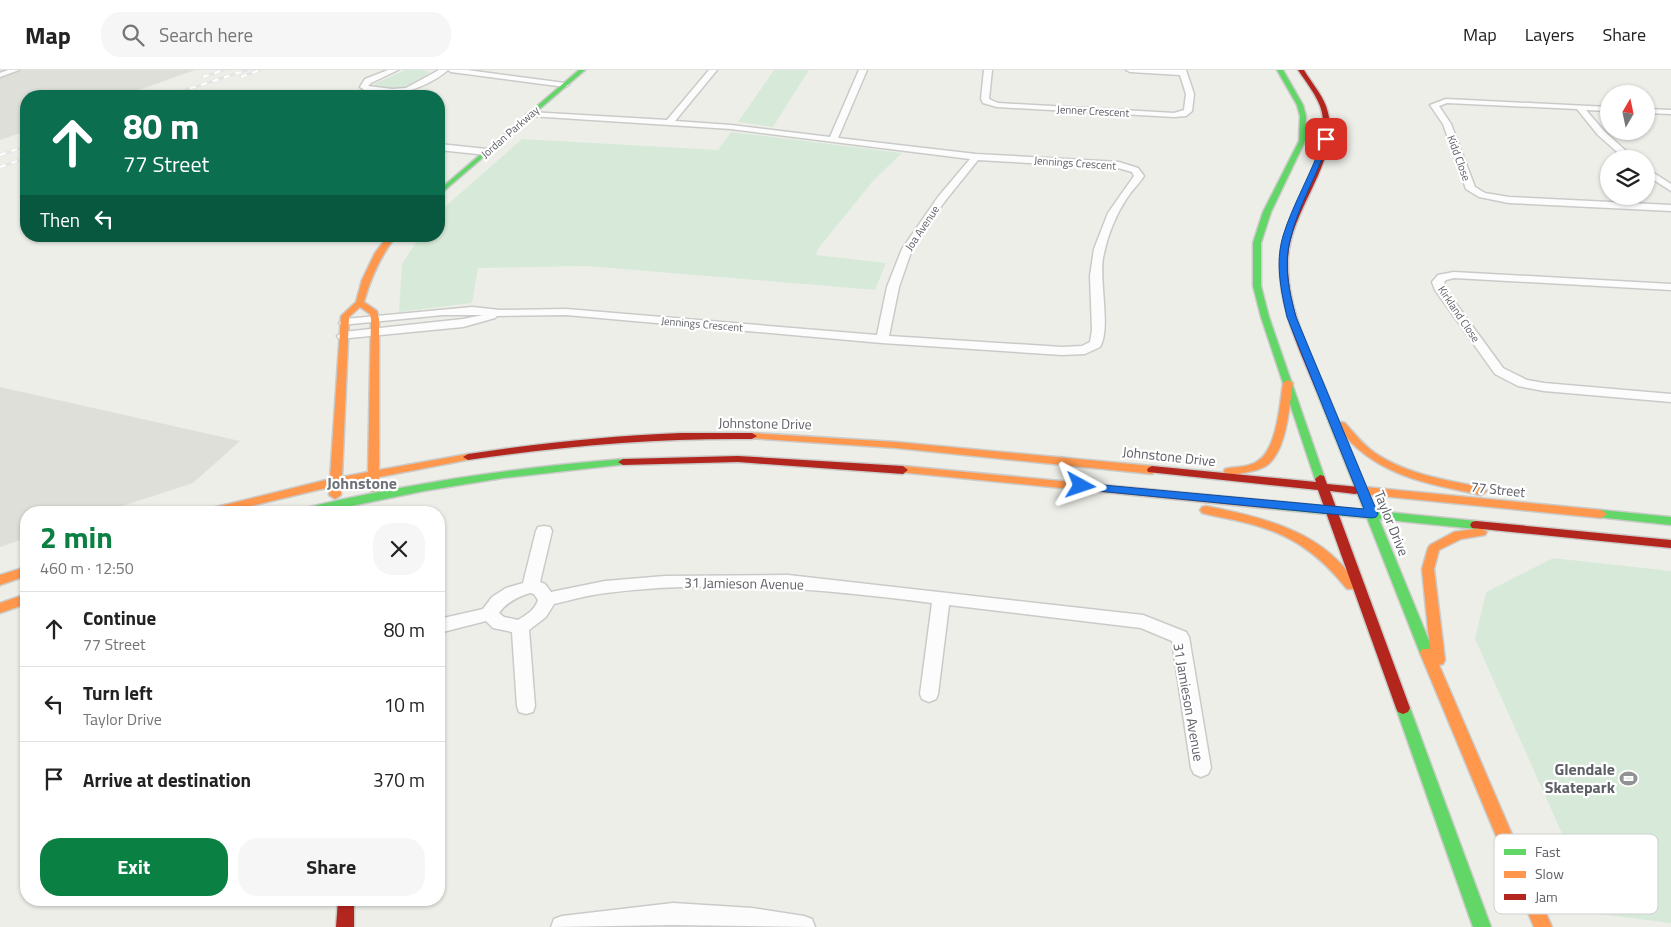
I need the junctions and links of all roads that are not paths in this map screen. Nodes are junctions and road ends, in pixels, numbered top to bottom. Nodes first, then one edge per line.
1 (16, 70) edge
2 (394, 70) edge
3 (444, 70) edge
4 (451, 70) edge
5 (582, 70) edge
6 (713, 70) edge
7 (863, 70) edge
8 (988, 70) edge
9 (1130, 70) edge
10 (1280, 70) edge
11 (1300, 70) edge
12 (1182, 71) edge
13 (0, 75) edge
14 (565, 85) junction
15 (371, 90) edge
16 (410, 90) edge
17 (1579, 108) junction
18 (1600, 109) edge
19 (1655, 111) edge
20 (1671, 112) edge
21 (530, 114) junction
22 (669, 123) junction
23 (833, 140) junction
24 (445, 148) edge
25 (1621, 150) edge
26 (487, 152) junction
27 (976, 157) junction
28 (1655, 176) edge
29 (445, 188) edge
30 (1671, 188) edge
31 (1671, 208) edge
32 (388, 242) edge
33 (1671, 288) edge
34 (360, 303) junction
35 (500, 313) junction
36 (375, 319) junction
37 (345, 323) junction
38 (374, 332) junction
39 (343, 336) junction
40 (882, 338) junction
41 (1288, 382) junction
42 (1671, 398) edge
43 (1330, 413) junction
44 (1188, 473) junction
45 (373, 474) junction
46 (335, 482) junction
47 (1322, 486) junction
48 (1100, 488) junction
49 (1363, 490) junction
50 (373, 498) junction
51 (237, 506) edge
52 (336, 506) edge
53 (346, 506) edge
54 (369, 506) edge
55 (1331, 510) junction
56 (1584, 513) junction
57 (1372, 514) junction
58 (1671, 521) edge
59 (544, 531) dead end
60 (1546, 531) junction
61 (1671, 544) edge
62 (20, 573) edge
63 (0, 580) edge
64 (530, 587) junction
65 (941, 598) junction
66 (547, 599) junction
67 (20, 601) edge
68 (0, 608) edge
69 (1366, 608) junction
70 (489, 614) junction
71 (445, 625) edge
72 (520, 627) junction
73 (1441, 688) junction
74 (929, 694) dead end
75 (526, 706) dead end
76 (1201, 768) dead end
77 (1503, 834) edge
78 (346, 906) edge
79 (1537, 914) edge
80 (751, 923) edge
81 (345, 927) edge
82 (562, 927) edge
83 (804, 927) edge
84 (1482, 927) edge
85 (1543, 927) edge

1 - 13 street
2 - 15 street
3 - 16 street
4 - 14 street
5 - 14 main road, Jordan Parkway
6 - 22 street
7 - 23 street
8 - 12 street, Jenner Crescent
9 - 12 street
10 - 41 main road
11 - 43 main road, Taylor Drive
14 - 21 main road, Jordan Parkway
17 - 18 street, Kidd Close
17 - 25 street
17 - 31 street, Kidd Close
19 - 20 street
21 - 22 street, Jennings Crescent
21 - 26 main road, Jordan Parkway
22 - 23 street, Jennings Crescent
23 - 27 street, Jennings Crescent
24 - 26 street
26 - 29 main road, Jordan Parkway
27 - 40 street, Joa Avenue
27 - 40 street, Jennings Crescent
28 - 30 street
32 - 34 main road
33 - 42 street, Kirkland Close
34 - 36 main road
34 - 37 main road
35 - 36 street, Jennings Crescent
35 - 38 street, Jennings Crescent
35 - 40 street, Jennings Crescent
36 - 37 street, Jennings Crescent
36 - 38 main road
37 - 39 main road
38 - 39 street, Jennings Crescent
38 - 45 main road
39 - 46 main road
41 - 44 main road
41 - 47 main road
43 - 49 main road, Taylor Drive
43 - 56 main road
44 - 45 main road, Johnstone Drive
44 - 47 main road, Johnstone Drive
45 - 46 main road, Johnstone Drive
45 - 50 main road
46 - 51 main road, Johnstone Drive
46 - 52 main road
47 - 49 main road, 77 Street
47 - 55 main road
48 - 50 main road
48 - 55 main road
48 - 69 main road
49 - 56 main road, 77 Street
49 - 57 main road, Taylor Drive
50 - 53 main road
50 - 54 main road
55 - 57 main road
55 - 69 main road
56 - 58 main road, 77 Street
57 - 60 main road
57 - 73 main road, Taylor Drive
59 - 64 street
60 - 61 main road
60 - 73 main road
62 - 63 main road
64 - 66 street
64 - 70 street
65 - 66 street, 31 Jamieson Avenue
65 - 74 street
65 - 76 street, 31 Jamieson Avenue
66 - 72 street
67 - 68 main road
69 - 84 main road
70 - 71 street
70 - 72 street
72 - 75 street
73 - 77 main road, Taylor Drive
78 - 81 main road
79 - 85 main road, Taylor Drive
80 - 82 street
80 - 83 street

